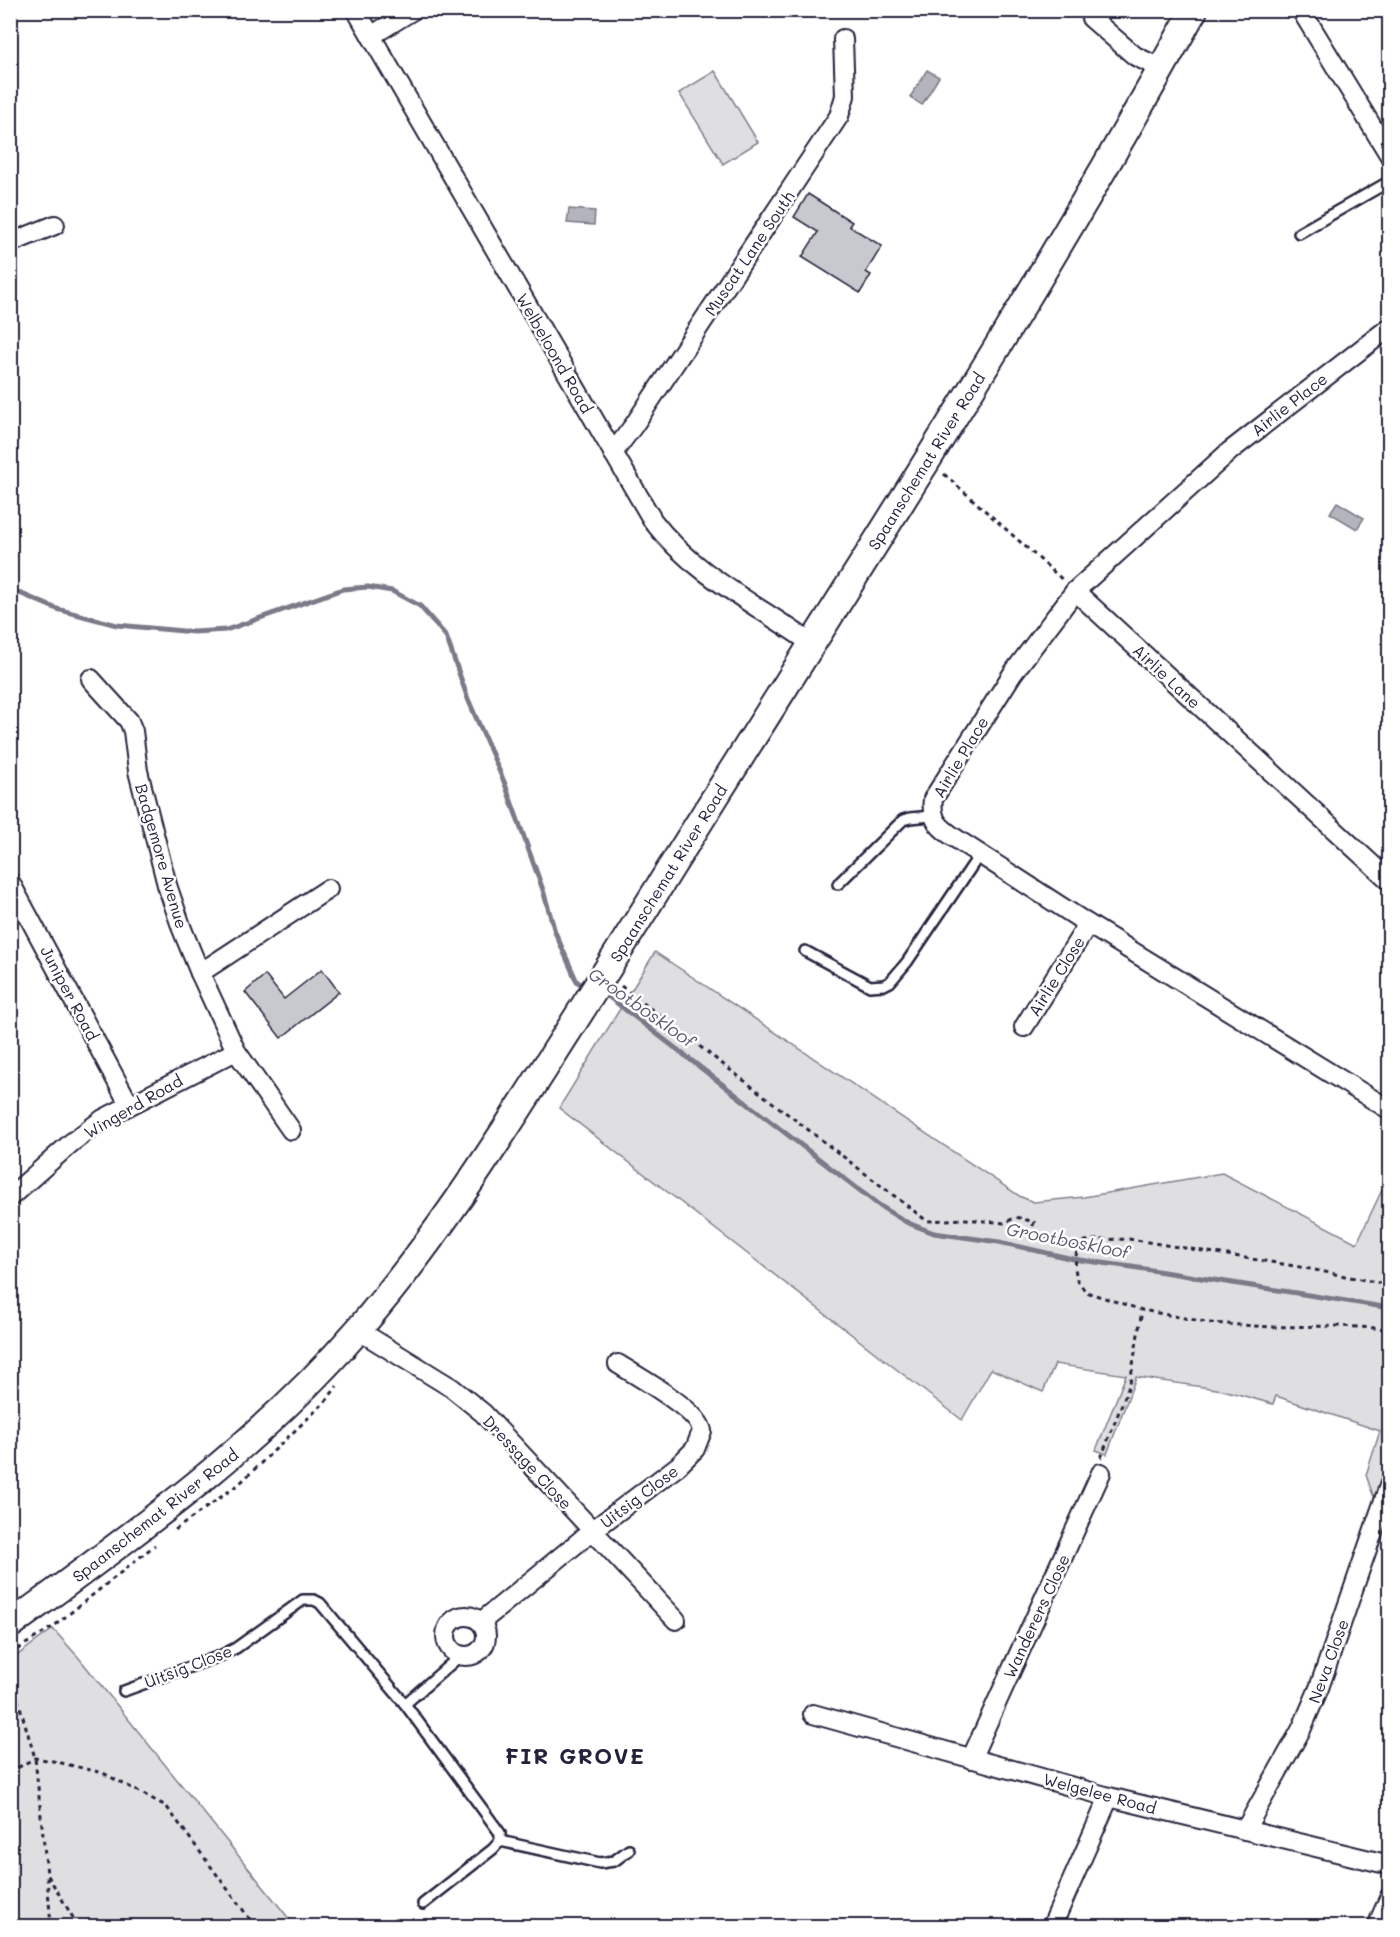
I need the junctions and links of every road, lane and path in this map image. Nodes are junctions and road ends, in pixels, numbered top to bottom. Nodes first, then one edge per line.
1 (356, 10) edge
2 (413, 10) edge
3 (1194, 10) edge
4 (1309, 13) edge
5 (1091, 18) dead end
6 (371, 36) junction
7 (843, 39) dead end
8 (1162, 69) junction
9 (1389, 156) edge
10 (1389, 181) edge
11 (55, 225) dead end
12 (1299, 233) dead end
13 (10, 243) edge
14 (1389, 327) edge
15 (613, 453) junction
16 (942, 472) dead end
17 (1075, 591) junction
18 (812, 644) junction
19 (91, 679) dead end
20 (932, 816) junction
21 (980, 854) junction
22 (1389, 881) edge
23 (10, 882) edge
24 (837, 884) dead end
25 (328, 889) dead end
26 (1088, 924) junction
27 (805, 951) dead end
28 (200, 973) junction
29 (601, 987) junction
30 (1024, 1027) dead end
31 (236, 1051) junction
32 (129, 1104) junction
33 (1389, 1110) edge
34 (291, 1130) dead end
35 (10, 1197) edge
36 (1077, 1246) junction
37 (1389, 1285) edge
38 (1142, 1310) junction
39 (1389, 1329) edge
40 (358, 1330) junction
41 (618, 1364) dead end
42 (1101, 1473) joint
43 (1389, 1483) edge
44 (592, 1531) junction
45 (676, 1620) dead end
46 (481, 1622) junction
47 (10, 1625) edge
48 (461, 1655) junction
49 (10, 1673) edge
50 (124, 1691) dead end
51 (405, 1704) junction
52 (813, 1714) dead end
53 (35, 1758) junction
54 (971, 1759) junction
55 (10, 1772) edge
56 (1109, 1797) junction
57 (1245, 1830) junction
58 (500, 1841) junction
59 (629, 1850) dead end
60 (1389, 1865) edge
61 (47, 1874) junction
62 (1389, 1896) edge
63 (423, 1904) dead end
64 (51, 1926) edge
65 (78, 1926) edge
66 (255, 1926) edge
67 (1052, 1926) edge
68 (1377, 1926) edge

1 - 6 street, Welbeloond Road
2 - 6 street
3 - 8 main road, Spaanschemat River Road
4 - 9 street
5 - 8 street
6 - 15 street, Welbeloond Road
7 - 15 street, Muscat Lane South
8 - 18 main road, Spaanschemat River Road
10 - 12 lane
11 - 13 street
14 - 17 street, Airlie Place
15 - 18 street, Welbeloond Road
16 - 17 path
17 - 20 street, Airlie Place
17 - 22 street, Airlie Lane
18 - 29 main road, Spaanschemat River Road
19 - 28 street, Badgemore Avenue
20 - 21 street, Airlie Place
20 - 24 lane
21 - 26 street, Airlie Place
21 - 27 lane
23 - 32 street, Juniper Road
25 - 28 street
26 - 30 street, Airlie Close
26 - 33 street, Airlie Place
28 - 31 street, Badgemore Avenue
29 - 36 path
29 - 40 main road, Spaanschemat River Road
31 - 32 street, Wingerd Road
31 - 34 street, Badgemore Avenue
32 - 35 street, Wingerd Road
36 - 37 path
36 - 38 path
38 - 39 path
38 - 42 path
40 - 44 street, Dressage Close
40 - 47 main road, Spaanschemat River Road
41 - 44 street, Uitsig Close
42 - 54 street, Wanderers Close
43 - 57 street, Neva Close
44 - 45 street, Dressage Close
44 - 46 street, Uitsig Close
46 - 48 street
46 - 48 street
48 - 51 lane
49 - 53 path
50 - 51 lane, Uitsig Close
51 - 58 lane, Uitsig Close
52 - 54 street, Welgelee Road
53 - 55 path
53 - 61 path
53 - 66 path
54 - 56 street, Welgelee Road
56 - 57 street, Welgelee Road
56 - 67 street
57 - 60 street, Welgelee Road
58 - 59 lane
58 - 63 lane
61 - 64 path
61 - 65 path
62 - 68 street

